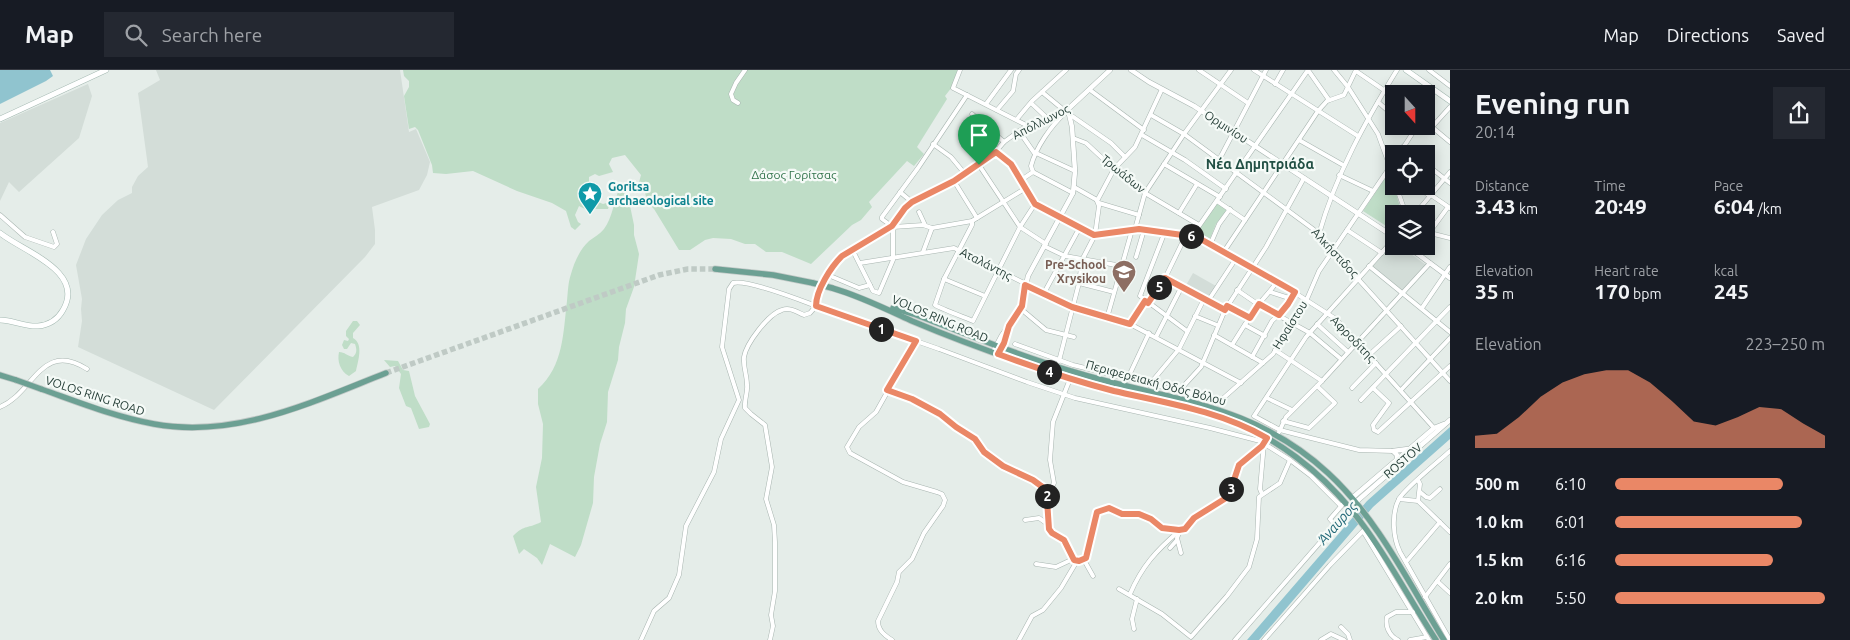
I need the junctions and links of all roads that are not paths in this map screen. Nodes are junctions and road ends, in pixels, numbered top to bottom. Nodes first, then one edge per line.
1 (106, 70) edge
2 (745, 70) edge
3 (960, 70) edge
4 (1019, 70) edge
5 (1058, 70) edge
6 (1066, 70) edge
7 (1110, 70) edge
8 (1131, 70) edge
9 (1199, 70) edge
10 (1231, 70) edge
11 (1254, 70) edge
12 (1266, 70) edge
13 (1283, 70) edge
14 (1308, 70) edge
15 (1334, 70) edge
16 (1356, 70) edge
17 (1397, 70) edge
18 (1406, 70) edge
19 (1429, 70) edge
20 (1009, 71) edge
21 (1061, 74) junction
22 (1262, 76) junction
23 (1275, 84) junction
24 (1220, 85) junction
25 (1388, 85) edge
26 (1450, 86) edge
27 (1348, 87) junction
28 (1162, 89) junction
29 (1090, 90) junction
30 (1385, 90) joint
31 (1042, 92) junction
32 (1291, 94) junction
33 (967, 95) junction
34 (1329, 100) junction
35 (1450, 101) edge
36 (1378, 102) junction
37 (738, 103) dead end
38 (1031, 103) junction
39 (986, 104) junction
40 (1248, 104) junction
41 (1450, 106) edge
42 (1385, 108) edge
43 (997, 110) junction
44 (1201, 110) junction
45 (1318, 111) junction
46 (1067, 112) junction
47 (972, 114) dead end
48 (1151, 115) junction
49 (1048, 118) junction
50 (1368, 118) junction
51 (0, 119) edge
52 (1017, 119) junction
53 (1435, 124) edge
54 (1028, 126) junction
55 (1144, 130) junction
56 (1435, 130) edge
57 (1019, 131) junction
58 (1234, 132) junction
59 (1184, 134) junction
60 (1142, 135) junction
61 (982, 136) dead end
62 (1358, 136) junction
63 (962, 138) dead end
64 (1072, 138) junction
65 (1299, 140) junction
66 (1004, 142) junction
67 (1450, 142) edge
68 (933, 144) junction
69 (1255, 146) junction
70 (1385, 150) edge
71 (996, 152) junction
72 (1172, 152) junction
73 (1036, 153) junction
74 (1126, 157) junction
75 (1219, 160) junction
76 (986, 161) junction
77 (1164, 164) junction
78 (1283, 164) junction
79 (979, 165) junction
80 (1343, 165) junction
81 (1114, 169) junction
82 (1075, 171) junction
83 (1435, 171) edge
84 (1033, 172) junction
85 (1450, 172) edge
86 (1237, 173) junction
87 (965, 174) junction
88 (1339, 175) junction
89 (1385, 176) edge
90 (1304, 178) junction
91 (1445, 179) junction
92 (1021, 180) junction
93 (954, 181) junction
94 (1450, 183) edge
95 (1197, 184) junction
96 (1074, 187) junction
97 (1026, 188) junction
98 (1226, 189) junction
99 (1373, 191) junction
100 (900, 192) junction
101 (1263, 192) junction
102 (1073, 193) junction
103 (1145, 193) junction
104 (1331, 195) junction
105 (1431, 196) junction
106 (1218, 199) junction
107 (912, 202) junction
108 (1003, 202) junction
109 (1098, 202) junction
110 (1035, 204) junction
111 (1423, 205) edge
112 (1449, 208) edge
113 (1230, 209) junction
114 (1286, 209) junction
115 (919, 212) dead end
116 (1179, 213) junction
117 (1358, 213) junction
118 (0, 215) edge
119 (1139, 215) junction
120 (1060, 217) junction
121 (977, 218) junction
122 (972, 220) junction
123 (1245, 220) junction
124 (925, 225) junction
125 (1435, 225) edge
126 (1199, 226) junction
127 (892, 227) junction
128 (1020, 227) junction
129 (1080, 227) junction
130 (932, 228) junction
131 (1134, 230) junction
132 (1144, 230) junction
133 (1347, 230) junction
134 (53, 232) dead end
135 (1385, 232) edge
136 (0, 234) edge
137 (1164, 234) junction
138 (1319, 234) junction
139 (1095, 235) junction
140 (1435, 235) edge
141 (1186, 236) junction
142 (1192, 236) junction
143 (1450, 238) edge
144 (1045, 245) junction
145 (1210, 245) junction
146 (852, 249) junction
147 (1127, 249) junction
148 (1385, 249) edge
149 (959, 250) junction
150 (1334, 250) junction
151 (923, 252) junction
152 (1137, 252) junction
153 (1223, 252) junction
154 (1382, 253) junction
155 (1419, 255) edge
156 (1065, 256) junction
157 (893, 257) junction
158 (1136, 257) dead end
159 (1082, 260) junction
160 (1235, 260) junction
161 (860, 263) junction
162 (1430, 263) junction
163 (1122, 266) junction
164 (1369, 266) junction
165 (1450, 267) edge
166 (715, 269) tunnel mouth
167 (1252, 269) junction
168 (997, 270) junction
169 (1445, 274) junction
170 (828, 276) junction
171 (1165, 278) junction
172 (1359, 278) junction
173 (1450, 278) edge
174 (944, 279) junction
175 (1277, 281) junction
176 (1079, 283) junction
177 (870, 285) junction
178 (1025, 285) junction
179 (1181, 288) junction
180 (1237, 290) junction
181 (1270, 291) junction
182 (1114, 292) junction
183 (1295, 292) junction
184 (1403, 292) junction
185 (1044, 293) junction
186 (985, 296) junction
187 (1292, 299) junction
188 (1307, 299) junction
189 (1206, 300) junction
190 (1147, 302) junction
191 (879, 304) junction
192 (1259, 304) junction
193 (816, 306) junction
194 (1072, 307) junction
195 (1450, 307) edge
196 (1226, 308) junction
197 (1422, 308) junction
198 (1021, 309) junction
199 (1386, 310) junction
200 (1327, 312) junction
201 (1279, 315) junction
202 (1167, 316) junction
203 (1195, 316) junction
204 (1107, 318) junction
205 (1250, 318) junction
206 (1438, 320) junction
207 (0, 322) edge
208 (1292, 322) junction
209 (1130, 324) junction
210 (1317, 324) junction
211 (1217, 325) junction
212 (1245, 325) junction
213 (1401, 326) junction
214 (1187, 331) junction
215 (1450, 332) edge
216 (1149, 333) junction
217 (1310, 333) junction
218 (1214, 334) junction
219 (1066, 336) junction
220 (1265, 336) junction
221 (1074, 337) dead end
222 (1156, 337) junction
223 (1450, 338) edge
224 (916, 341) junction
225 (1357, 342) junction
226 (1416, 343) junction
227 (1014, 344) dead end
228 (1232, 345) junction
229 (999, 346) junction
230 (1179, 349) junction
231 (1275, 350) junction
232 (1348, 352) junction
233 (995, 353) junction
234 (1369, 355) junction
235 (1252, 357) junction
236 (1341, 359) junction
237 (1430, 359) junction
238 (1292, 360) junction
239 (1059, 361) junction
240 (1203, 362) junction
241 (1263, 363) junction
242 (1376, 363) junction
243 (1450, 366) edge
244 (87, 369) dead end
245 (386, 373) tunnel mouth
246 (1443, 373) junction
247 (1386, 374) junction
248 (0, 375) edge
249 (1070, 379) junction
250 (1127, 380) junction
251 (1322, 381) junction
252 (1450, 381) edge
253 (1241, 383) junction
254 (1149, 385) junction
255 (1317, 386) junction
256 (1352, 388) dead end
257 (1373, 388) junction
258 (887, 390) junction
259 (1401, 390) junction
260 (1178, 392) junction
261 (1065, 395) junction
262 (1267, 398) junction
263 (1362, 400) dead end
264 (1411, 402) junction
265 (0, 407) edge
266 (1292, 410) junction
267 (1450, 420) edge
268 (1283, 421) junction
269 (1446, 424) junction
270 (1434, 428) junction
271 (1279, 433) junction
272 (1266, 441) junction
273 (1409, 449) junction
274 (1394, 451) junction
275 (1450, 451) edge
276 (1397, 459) junction
277 (1290, 460) junction
278 (1418, 480) junction
279 (1440, 489) dead end
280 (1048, 491) junction
281 (1420, 492) junction
282 (1262, 494) junction
283 (1399, 499) junction
284 (1418, 501) junction
285 (1355, 502) junction
286 (1343, 504) junction
287 (1351, 509) junction
288 (1025, 520) dead end
289 (1440, 522) junction
290 (1049, 525) junction
291 (1335, 525) junction
292 (1179, 530) junction
293 (1450, 532) edge
294 (1177, 540) junction
295 (1170, 548) dead end
296 (1181, 553) dead end
297 (1075, 560) junction
298 (1084, 560) junction
299 (1406, 562) junction
300 (1036, 564) dead end
301 (1450, 564) edge
302 (1093, 576) dead end
303 (1437, 582) junction
304 (1119, 589) dead end
305 (1450, 593) edge
306 (1130, 594) junction
307 (1137, 598) junction
308 (1425, 598) junction
309 (1413, 612) junction
310 (1341, 627) dead end
311 (1134, 629) dead end
312 (1191, 638) edge
313 (1448, 638) edge
314 (1428, 639) edge
315 (641, 640) edge
316 (770, 640) edge
317 (892, 640) edge
318 (1019, 640) edge
319 (1235, 640) edge
320 (1264, 640) edge
321 (1322, 640) edge
322 (1344, 640) edge
323 (1350, 640) edge
324 (1398, 640) edge
325 (1410, 640) edge
326 (1436, 640) edge

1 - 51 main road
2 - 37 street
3 - 33 street
4 - 43 street
5 - 21 street
6 - 21 street
7 - 29 street, Απόλλωνος
8 - 28 street, Ορμινίου
9 - 24 street
10 - 24 street
11 - 22 street
12 - 22 street
13 - 23 street
14 - 32 street
14 - 34 street
15 - 27 street
16 - 27 street
16 - 30 street
17 - 25 street
18 - 35 main road
19 - 26 street
20 - 39 street
21 - 31 street
22 - 23 street
22 - 40 street
23 - 32 street
24 - 40 street
24 - 44 street
27 - 34 street
27 - 50 street
28 - 44 street, Ορμινίου
28 - 48 street
29 - 46 street, Απόλλωνος
29 - 55 street
30 - 36 street
31 - 38 street
31 - 46 street
32 - 45 street
32 - 69 street
33 - 39 street
33 - 68 street
34 - 45 street
36 - 42 street
36 - 50 street
38 - 49 street
38 - 52 street
39 - 43 street
40 - 58 street
41 - 53 street
43 - 52 street
44 - 58 street, Ορμινίου
44 - 59 street
45 - 62 street
45 - 65 street
46 - 49 street, Απόλλωνος
46 - 64 street
46 - 73 street
46 - 74 street
47 - 66 street
48 - 55 street
48 - 59 street, Αλκήστιδος
49 - 54 street, Απόλλωνος
50 - 62 street
50 - 70 street
52 - 54 street
54 - 57 street, Απόλλωνος
55 - 60 street
56 - 67 street
57 - 66 street, Απόλλωνος
57 - 73 street
58 - 69 street, Ορμινίου
58 - 75 street
59 - 72 street
59 - 75 street, Αλκήστιδος
60 - 72 street
60 - 74 street
61 - 71 street
62 - 80 street
63 - 76 street
64 - 81 street, Τρωάδων
64 - 82 street
65 - 78 street
65 - 80 street
66 - 71 street, Απόλλωνος
68 - 87 street
68 - 100 street
69 - 78 street, Ορμινίου
69 - 86 street
71 - 76 street, Απόλλωνος
71 - 92 street
72 - 77 street
72 - 98 street
73 - 82 street
73 - 84 street
74 - 81 street
75 - 86 street, Αλκήστιδος
76 - 79 street, Απόλλωνος
77 - 95 street
77 - 103 street
78 - 90 street, Ορμινίου
78 - 101 street
79 - 87 street, Απόλλωνος
79 - 108 street
80 - 88 street
81 - 103 street, Τρωάδων
81 - 109 street
82 - 96 street
83 - 91 street
84 - 92 street
84 - 102 street
85 - 91 street
86 - 98 street
86 - 101 street, Αλκήστιδος
87 - 93 street, Απόλλωνος
88 - 99 street
88 - 104 street
89 - 99 street, Ηφαίστου
90 - 104 street, Ορμινίου
90 - 114 street
91 - 94 street
91 - 105 street
92 - 97 street
93 - 107 street, Απόλλωνος
93 - 121 street
95 - 106 street
95 - 116 street
96 - 102 street
96 - 109 street
97 - 108 street
97 - 110 street
98 - 106 street
99 - 117 street, Ηφαίστου
100 - 107 street
100 - 127 street
101 - 114 street, Αλκήστιδος
101 - 123 street
102 - 120 street
103 - 116 street, Τρωάδων
103 - 119 street
104 - 117 street, Ορμινίου
104 - 138 street
105 - 111 street
105 - 112 street
106 - 113 street
106 - 126 street
107 - 127 street, Απόλλωνος
108 - 121 street
108 - 128 street
109 - 119 street
109 - 139 street
110 - 120 street
110 - 128 street
112 - 125 street
113 - 123 street
113 - 145 street
114 - 138 street, Αλκήστιδος
114 - 167 street
115 - 124 street
116 - 126 street, Τρωάδων
117 - 133 street, Ηφαίστου
117 - 135 street, Ορμινίου
118 - 134 street
119 - 131 street
120 - 129 street
120 - 144 street
121 - 122 street
122 - 130 street
122 - 149 street
123 - 153 street
124 - 127 street
124 - 130 street
126 - 142 street
127 - 146 street, Απόλλωνος
127 - 157 street
128 - 144 street
128 - 168 street
129 - 139 street
129 - 156 street
130 - 151 street
131 - 132 street, Αφροδίτης
131 - 139 street, Αφροδίτης
131 - 147 street
132 - 137 street, Αφροδίτης
132 - 152 street
133 - 150 street, Ηφαίστου
133 - 154 street
136 - 207 main road
137 - 141 street, Αφροδίτης
137 - 190 street
138 - 150 street, Αλκήστιδος
139 - 159 street
140 - 143 street
141 - 142 street, Αφροδίτης
141 - 171 street
142 - 145 street, Αφροδίτης
144 - 156 street
144 - 178 street
145 - 153 street, Αφροδίτης
146 - 161 street
146 - 170 street, Απόλλωνος
147 - 152 street
147 - 163 street
148 - 154 street
149 - 151 street, Αταλάντης
149 - 168 street, Αταλάντης
149 - 174 street
150 - 172 street, Αλκήστιδος
150 - 188 street, Ηφαίστου
151 - 157 street, Αταλάντης
152 - 158 street
153 - 160 street, Αφροδίτης
154 - 164 street
155 - 162 street
156 - 159 street
156 - 185 street
157 - 161 street, Αταλάντης
157 - 177 street
159 - 163 street
159 - 176 street
160 - 167 street, Αφροδίτης
160 - 189 street
161 - 177 street
162 - 169 street
162 - 184 street
163 - 182 street
164 - 172 street
164 - 184 street
165 - 169 street
166 - 191 main road, VOLOS RING ROAD, bridge
167 - 175 street, Αφροδίτης
167 - 180 street
168 - 178 street, Αταλάντης
168 - 186 street
169 - 173 street
169 - 197 street
170 - 177 street
170 - 193 street, Απόλλωνος
171 - 179 street
171 - 190 street
172 - 199 street, Αλκήστιδος
172 - 200 street
174 - 186 street
174 - 186 street
175 - 181 street
175 - 183 street, Αφροδίτης
176 - 182 street
176 - 194 street
178 - 185 street, Αταλάντης
178 - 198 street
179 - 189 street
179 - 202 street
180 - 192 street
180 - 196 street
181 - 187 street
181 - 192 street
182 - 204 street
183 - 187 street
183 - 188 street, Αφροδίτης
184 - 197 street
184 - 199 street
185 - 194 street, Αταλάντης
187 - 201 street
188 - 200 street, Αφροδίτης
188 - 208 street, Ηφαίστου
189 - 196 street
189 - 203 street
190 - 202 street
190 - 209 street
191 - 229 main road, VOLOS RING ROAD
191 - 233 main road, VOLOS RING ROAD
192 - 201 street
192 - 205 street
193 - 224 street
193 - 315 street
193 - 316 street
194 - 204 street, Αταλάντης
194 - 219 street
195 - 206 street
196 - 205 street
196 - 211 street
197 - 206 street
198 - 219 street
198 - 229 street
199 - 213 street, Αλκήστιδος
199 - 225 street
200 - 210 street
200 - 225 street, Αφροδίτης
201 - 208 street
201 - 220 street
202 - 214 street
202 - 222 street
203 - 211 street
203 - 214 street
204 - 209 street, Αταλάντης
205 - 212 street
206 - 215 street
206 - 226 street
208 - 217 street
208 - 231 street, Ηφαίστου
209 - 216 street, Αταλάντης
210 - 217 street
210 - 232 street
211 - 218 street
212 - 220 street
212 - 228 street
213 - 226 street, Αλκήστιδος
213 - 234 street
214 - 230 street
216 - 222 street, Αταλάντης
216 - 250 street
217 - 236 street
217 - 238 street
218 - 228 street
218 - 240 street
219 - 221 street
219 - 239 street
220 - 235 street
222 - 230 street, Αταλάντης
223 - 237 street
224 - 258 street
224 - 261 street
225 - 232 street
225 - 234 street, Αφροδίτης
226 - 237 street, Αλκήστιδος
226 - 247 street
227 - 239 street
228 - 235 street
229 - 233 street
229 - 271 main road, Περιφερειακή Οδός Βόλου
230 - 240 street, Αταλάντης
230 - 254 street
231 - 238 street
231 - 241 street, Ηφαίστου
232 - 236 street
233 - 249 main road, VOLOS RING ROAD
234 - 242 street, Αφροδίτης
235 - 241 street
236 - 251 street
237 - 246 street, Αλκήστιδος
237 - 259 street
238 - 251 street
238 - 262 street
239 - 250 street
240 - 253 street, Αταλάντης
240 - 260 street
241 - 253 street, Ηφαίστου
242 - 247 street, Αφροδίτης
242 - 256 street
243 - 246 street
244 - 265 street
245 - 248 main road, VOLOS RING ROAD, bridge
246 - 252 street, Αλκήστιδος
246 - 264 street
247 - 257 street
247 - 259 street, Αφροδίτης
249 - 261 street
249 - 272 main road, VOLOS RING ROAD
250 - 254 street
251 - 255 street
253 - 260 street, Ηφαίστου
254 - 260 street
255 - 266 street
255 - 268 street
257 - 263 street
257 - 264 street
258 - 280 street
258 - 317 street
259 - 264 street, Αφροδίτης
261 - 272 street
261 - 280 street
262 - 266 street
262 - 271 street
264 - 270 street, Αφροδίτης
266 - 268 street
267 - 269 street, ROSTOV
268 - 271 street
269 - 270 street
269 - 285 street, ROSTOV
270 - 273 street
271 - 274 street
271 - 285 main road, Περιφερειακή Οδός Βόλου
272 - 277 street
272 - 282 street
272 - 286 main road, VOLOS RING ROAD
272 - 292 street
273 - 274 street
273 - 276 street
274 - 276 street
275 - 278 street
276 - 285 street
277 - 282 street
277 - 286 street
278 - 281 street
278 - 283 street
279 - 281 street
280 - 290 street
281 - 284 street
282 - 312 street
283 - 284 street
283 - 299 street
284 - 289 street
285 - 313 main road, Περιφερειακή Οδός Βόλου
286 - 287 main road, VOLOS RING ROAD
286 - 291 street
287 - 291 street
287 - 326 main road, VOLOS RING ROAD
288 - 290 street
289 - 293 street
289 - 299 street
290 - 297 street
291 - 319 street
292 - 294 street
292 - 298 street
292 - 306 street
294 - 295 street
294 - 296 street
297 - 298 street
297 - 300 street
297 - 318 street
298 - 302 street
299 - 308 street
301 - 303 street
303 - 305 street
303 - 308 street
304 - 306 street
306 - 307 street
307 - 311 street
307 - 312 street
308 - 313 street
309 - 314 street
309 - 320 street
309 - 324 street
310 - 323 street
314 - 325 street
321 - 322 street

